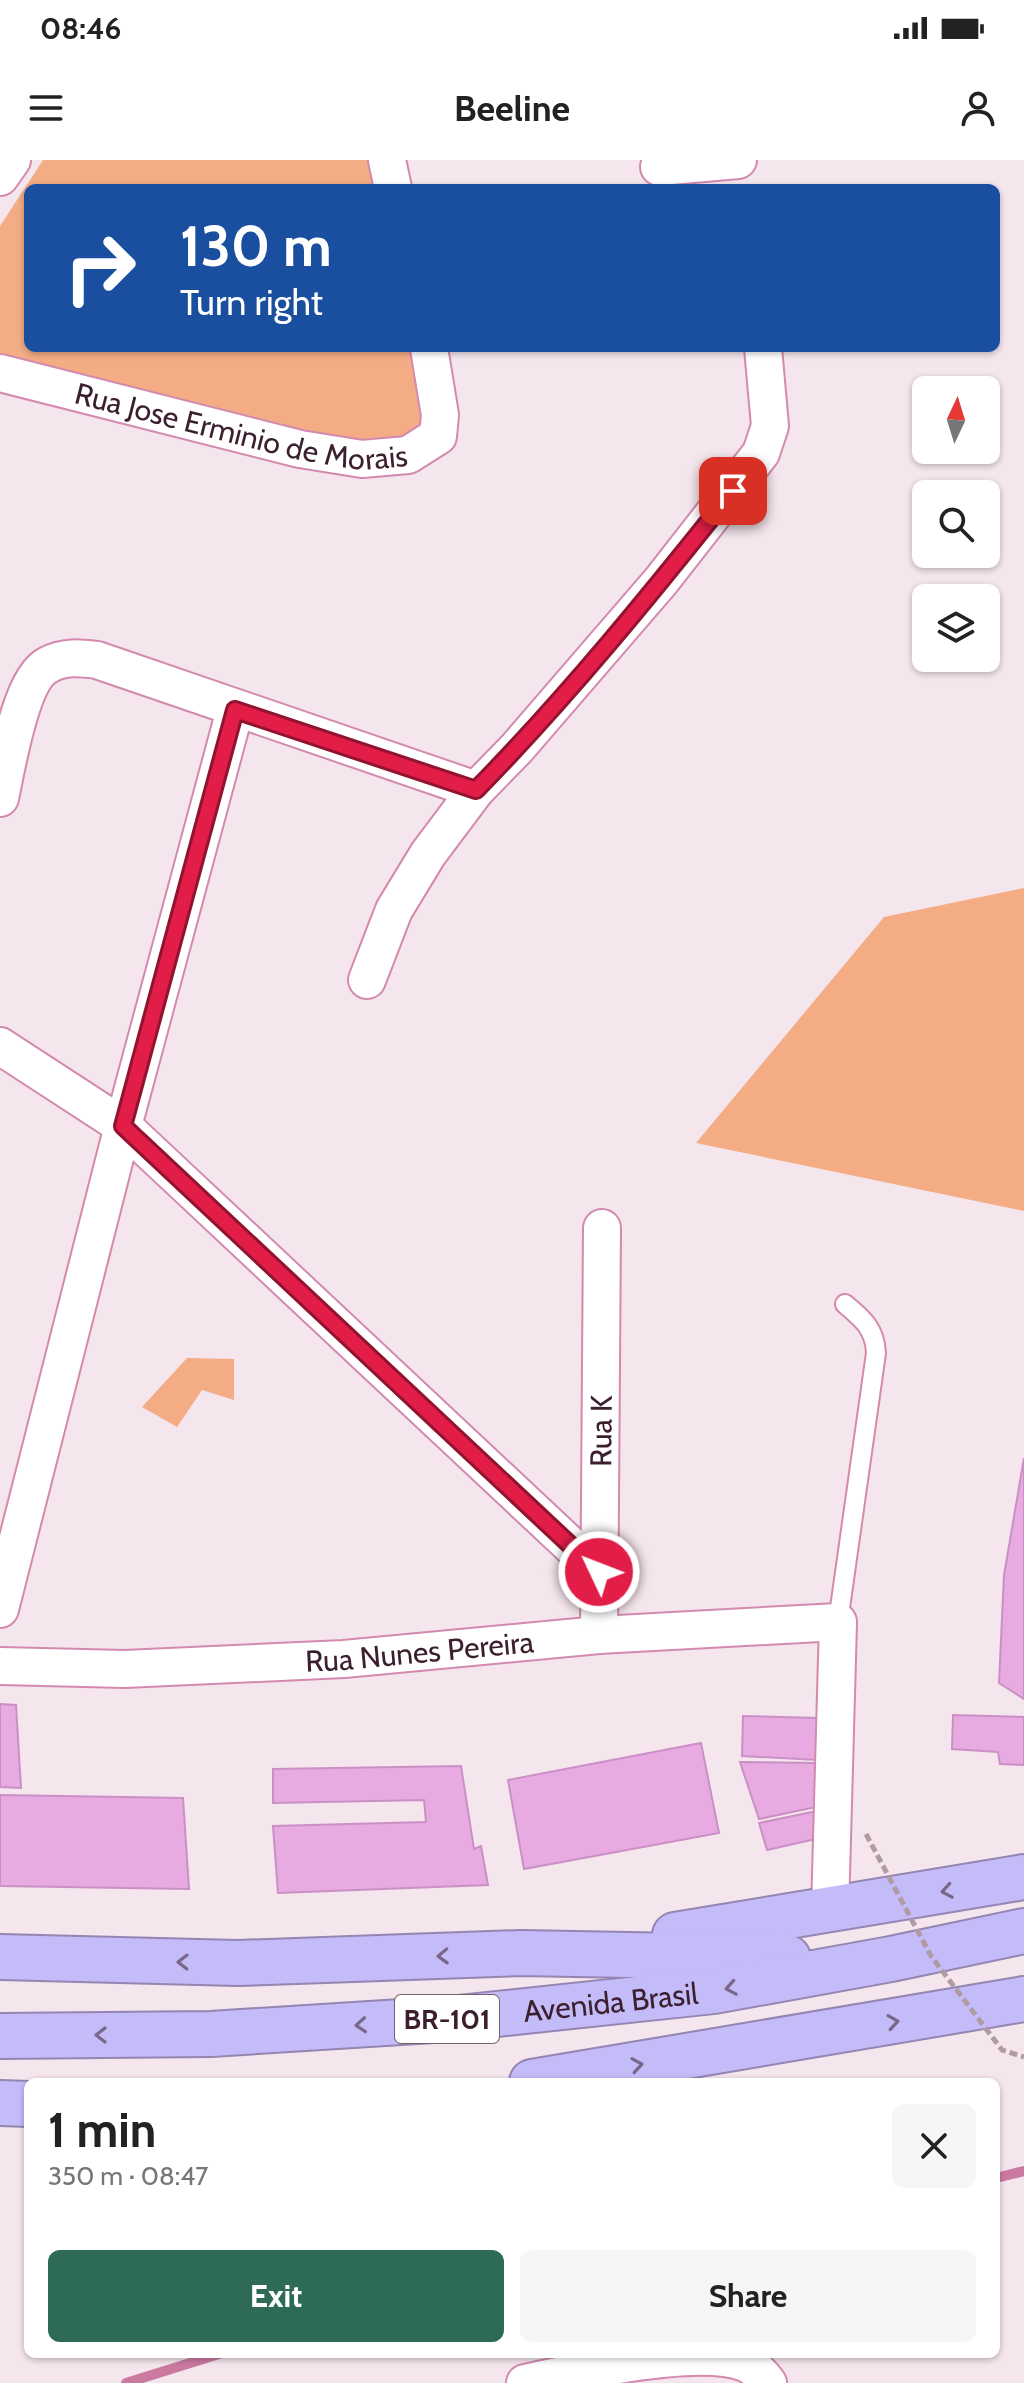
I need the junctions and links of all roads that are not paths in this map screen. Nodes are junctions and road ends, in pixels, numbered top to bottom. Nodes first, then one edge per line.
1 (12, 160) edge
2 (387, 160) edge
3 (738, 160) edge
4 (662, 172) edge
5 (0, 177) edge
6 (392, 184) edge
7 (430, 352) edge
8 (764, 352) edge
9 (0, 373) edge
10 (235, 710) junction
11 (476, 790) junction
12 (0, 798) edge
13 (367, 980) dead end
14 (0, 1046) edge
15 (123, 1126) junction
16 (602, 1228) dead end
17 (845, 1304) dead end
18 (599, 1572) junction
19 (0, 1609) edge
20 (838, 1622) junction
21 (599, 1635) junction
22 (0, 1666) edge
23 (1024, 1877) edge
24 (830, 1911) junction
25 (1024, 1931) edge
26 (521, 1953) junction
27 (0, 1957) edge
28 (891, 1959) junction
29 (1024, 1999) edge
30 (0, 2036) edge
31 (556, 2078) edge
32 (0, 2103) edge
33 (24, 2104) edge
34 (701, 2358) edge
35 (716, 2358) edge
36 (525, 2383) edge
37 (768, 2383) edge

1 - 5 street
2 - 6 street
3 - 4 street
7 - 9 street, Rua Jose Erminio de Morais
8 - 11 street
10 - 11 street
10 - 12 street
10 - 15 street
11 - 13 street
14 - 15 street
15 - 18 street
15 - 19 street
16 - 18 street, Rua K
17 - 20 lane
18 - 21 street, Rua K
20 - 21 street, Rua Nunes Pereira
20 - 24 street
21 - 22 street, Rua Nunes Pereira
23 -> 24 highway
24 - 26 highway
25 - 28 highway, Avenida Brasil / BR-101
26 -> 27 highway
26 - 28 highway
28 -> 30 highway, Avenida Brasil / BR-101
31 -> 29 highway, Avenida Brasil
32 - 33 highway
34 - 36 street
35 - 37 street

